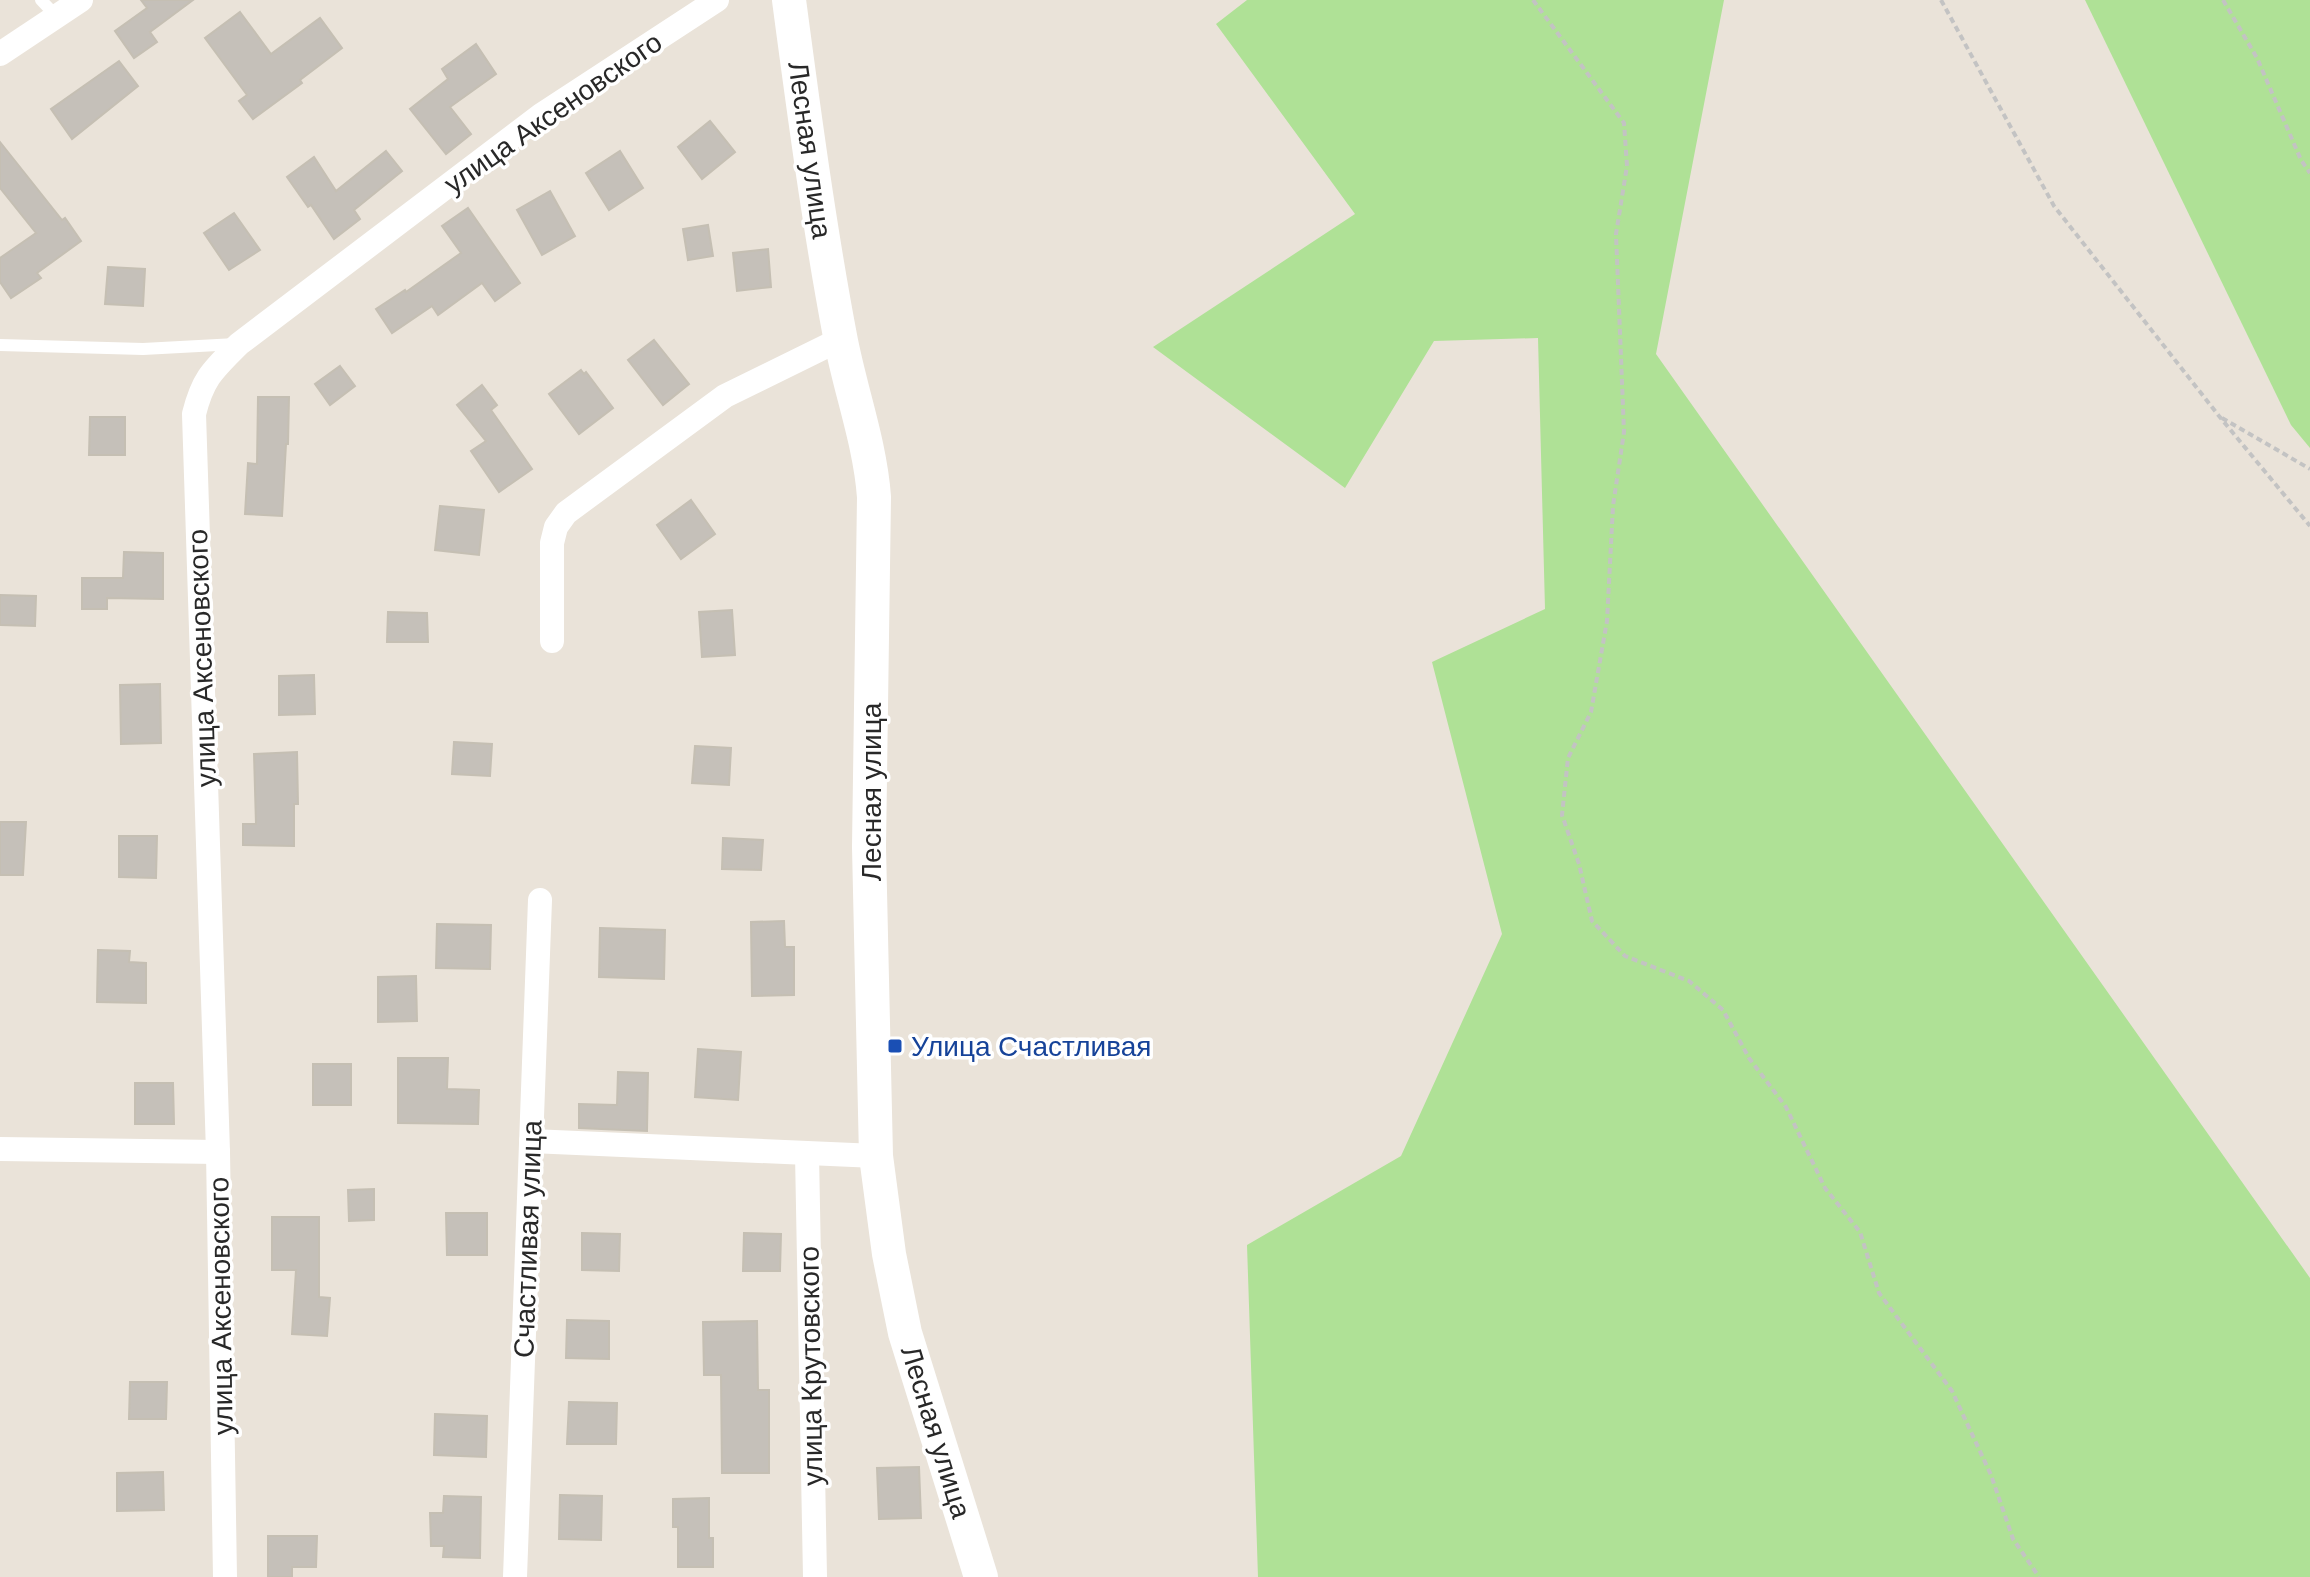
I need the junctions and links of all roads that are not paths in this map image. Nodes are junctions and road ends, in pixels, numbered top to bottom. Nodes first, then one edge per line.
1 (81, 0) edge
2 (717, 0) edge
3 (789, 0) edge
4 (49, 8) edge
5 (0, 54) edge
6 (841, 339) junction
7 (239, 344) junction
8 (0, 345) edge
9 (552, 641) dead end
10 (540, 900) dead end
11 (531, 1141) junction
12 (0, 1149) edge
13 (218, 1152) junction
14 (807, 1154) junction
15 (876, 1156) junction
16 (225, 1577) edge
17 (515, 1577) edge
18 (815, 1577) edge
19 (981, 1577) edge

1 - 4 street
2 - 7 street, улица Аксеновского
3 - 6 main road, Лесная улица
4 - 5 street
6 - 9 street
6 - 15 main road, Лесная улица
7 - 8 lane
7 - 13 street, улица Аксеновского
10 - 11 street, Счастливая улица
11 - 14 street
11 - 17 street, Счастливая улица
12 - 13 street
13 - 16 street, улица Аксеновского
14 - 15 street
14 - 18 street, улица Крутовского
15 - 19 main road, Лесная улица

